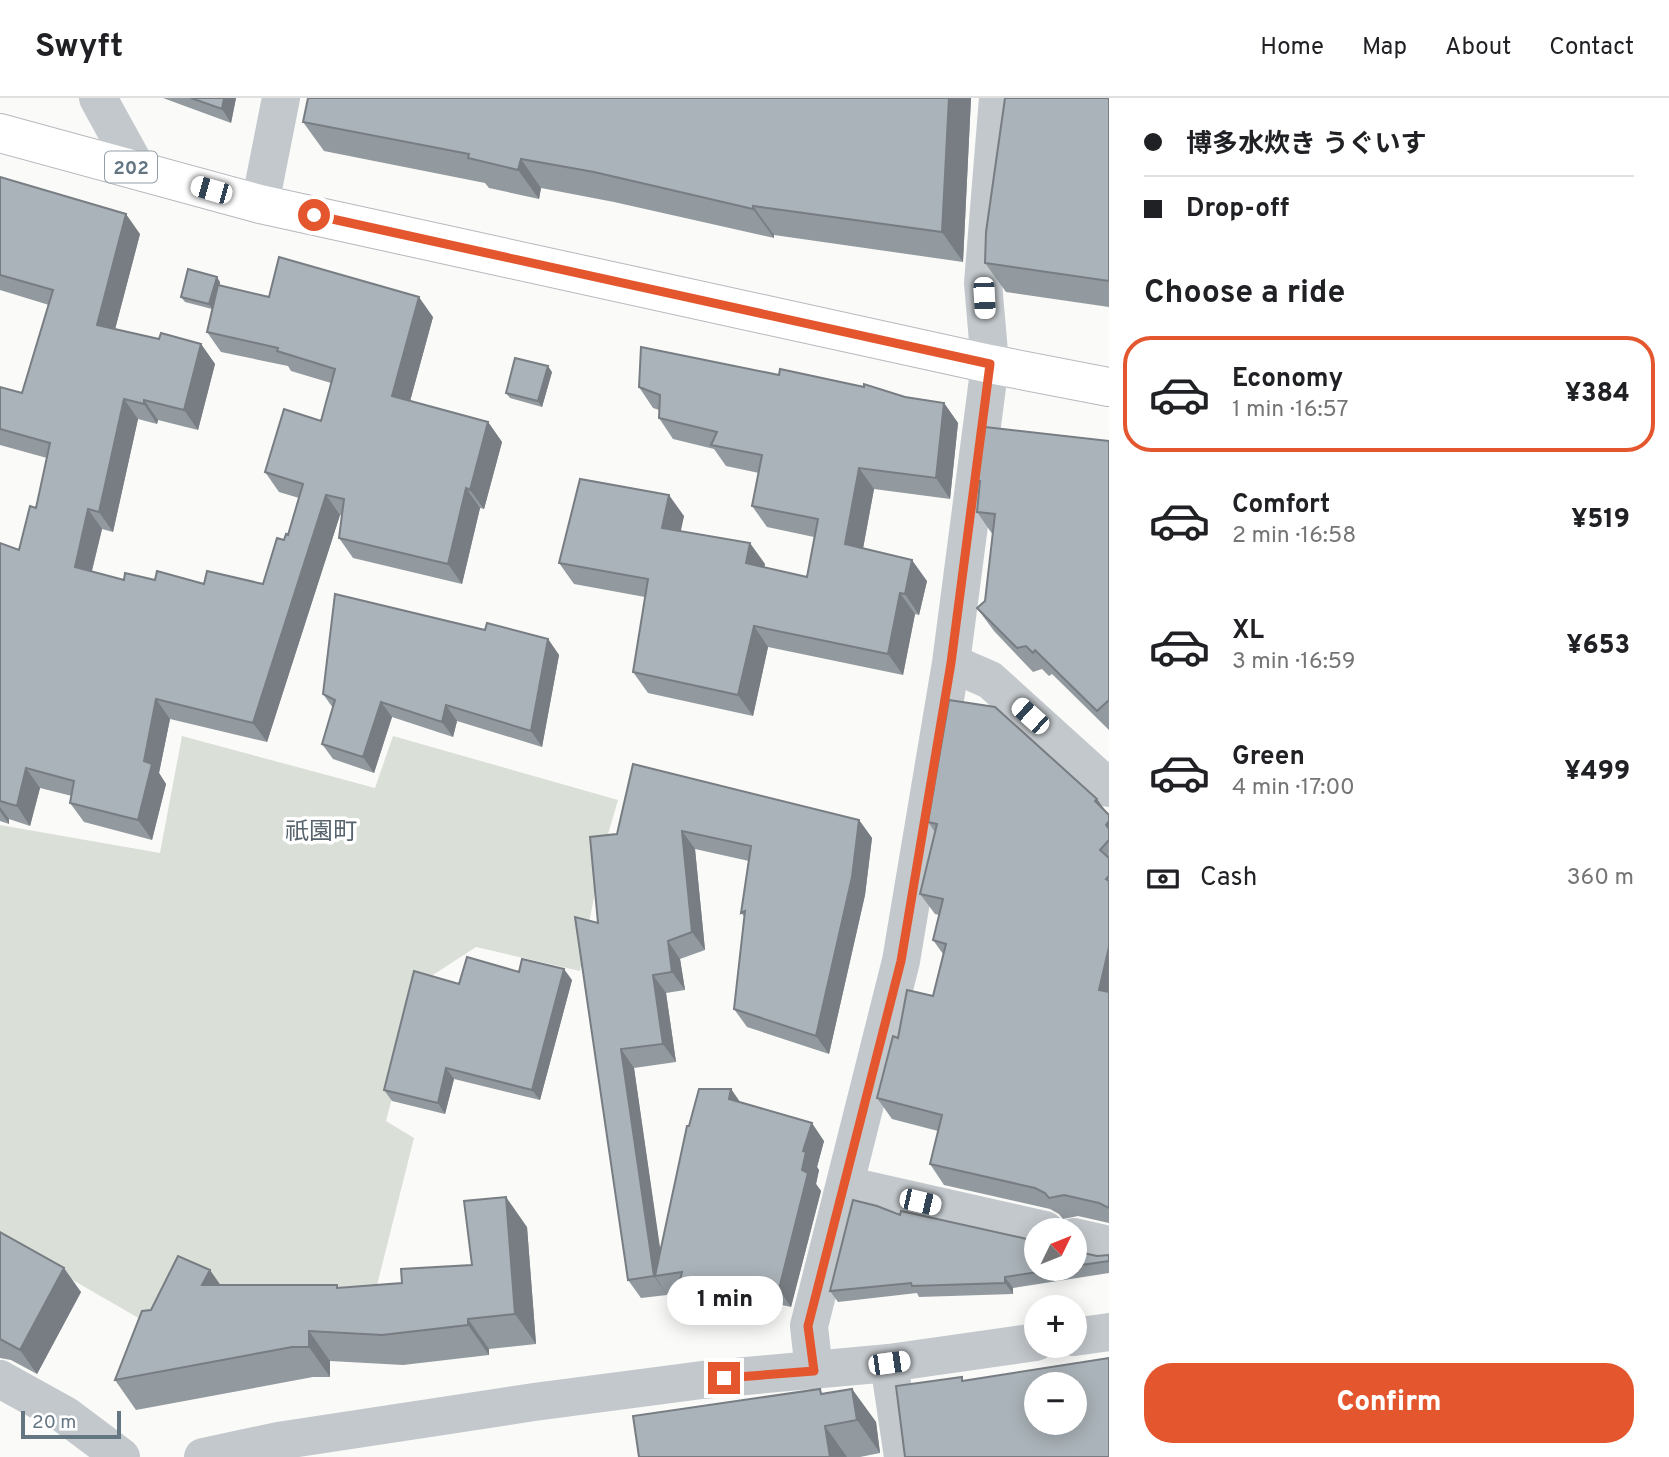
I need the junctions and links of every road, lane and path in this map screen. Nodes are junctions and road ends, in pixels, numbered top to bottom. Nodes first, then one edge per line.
1 (98, 98) edge
2 (281, 98) edge
3 (998, 98) edge
4 (0, 133) edge
5 (137, 169) junction
6 (260, 204) junction
7 (990, 364) junction
8 (1109, 387) edge
9 (951, 663) junction
10 (1109, 788) edge
11 (845, 1185) junction
12 (1024, 1225) edge
13 (1087, 1240) edge
14 (1109, 1245) edge
15 (1109, 1332) edge
16 (1087, 1335) edge
17 (1024, 1344) edge
18 (889, 1363) junction
19 (814, 1371) junction
20 (0, 1379) edge
21 (121, 1457) edge
22 (203, 1457) edge
23 (903, 1457) edge

1 - 5 street
2 - 6 street
3 - 7 street
4 - 5 highway, 202
5 - 6 highway, 202
6 - 7 highway, 202
7 - 8 highway, 202
7 - 9 street
9 - 10 street
9 - 11 street
11 - 12 street
11 - 19 street
13 - 14 street
15 - 16 street
17 - 18 street
18 - 19 street
18 - 23 street
19 - 22 street
20 - 21 street

